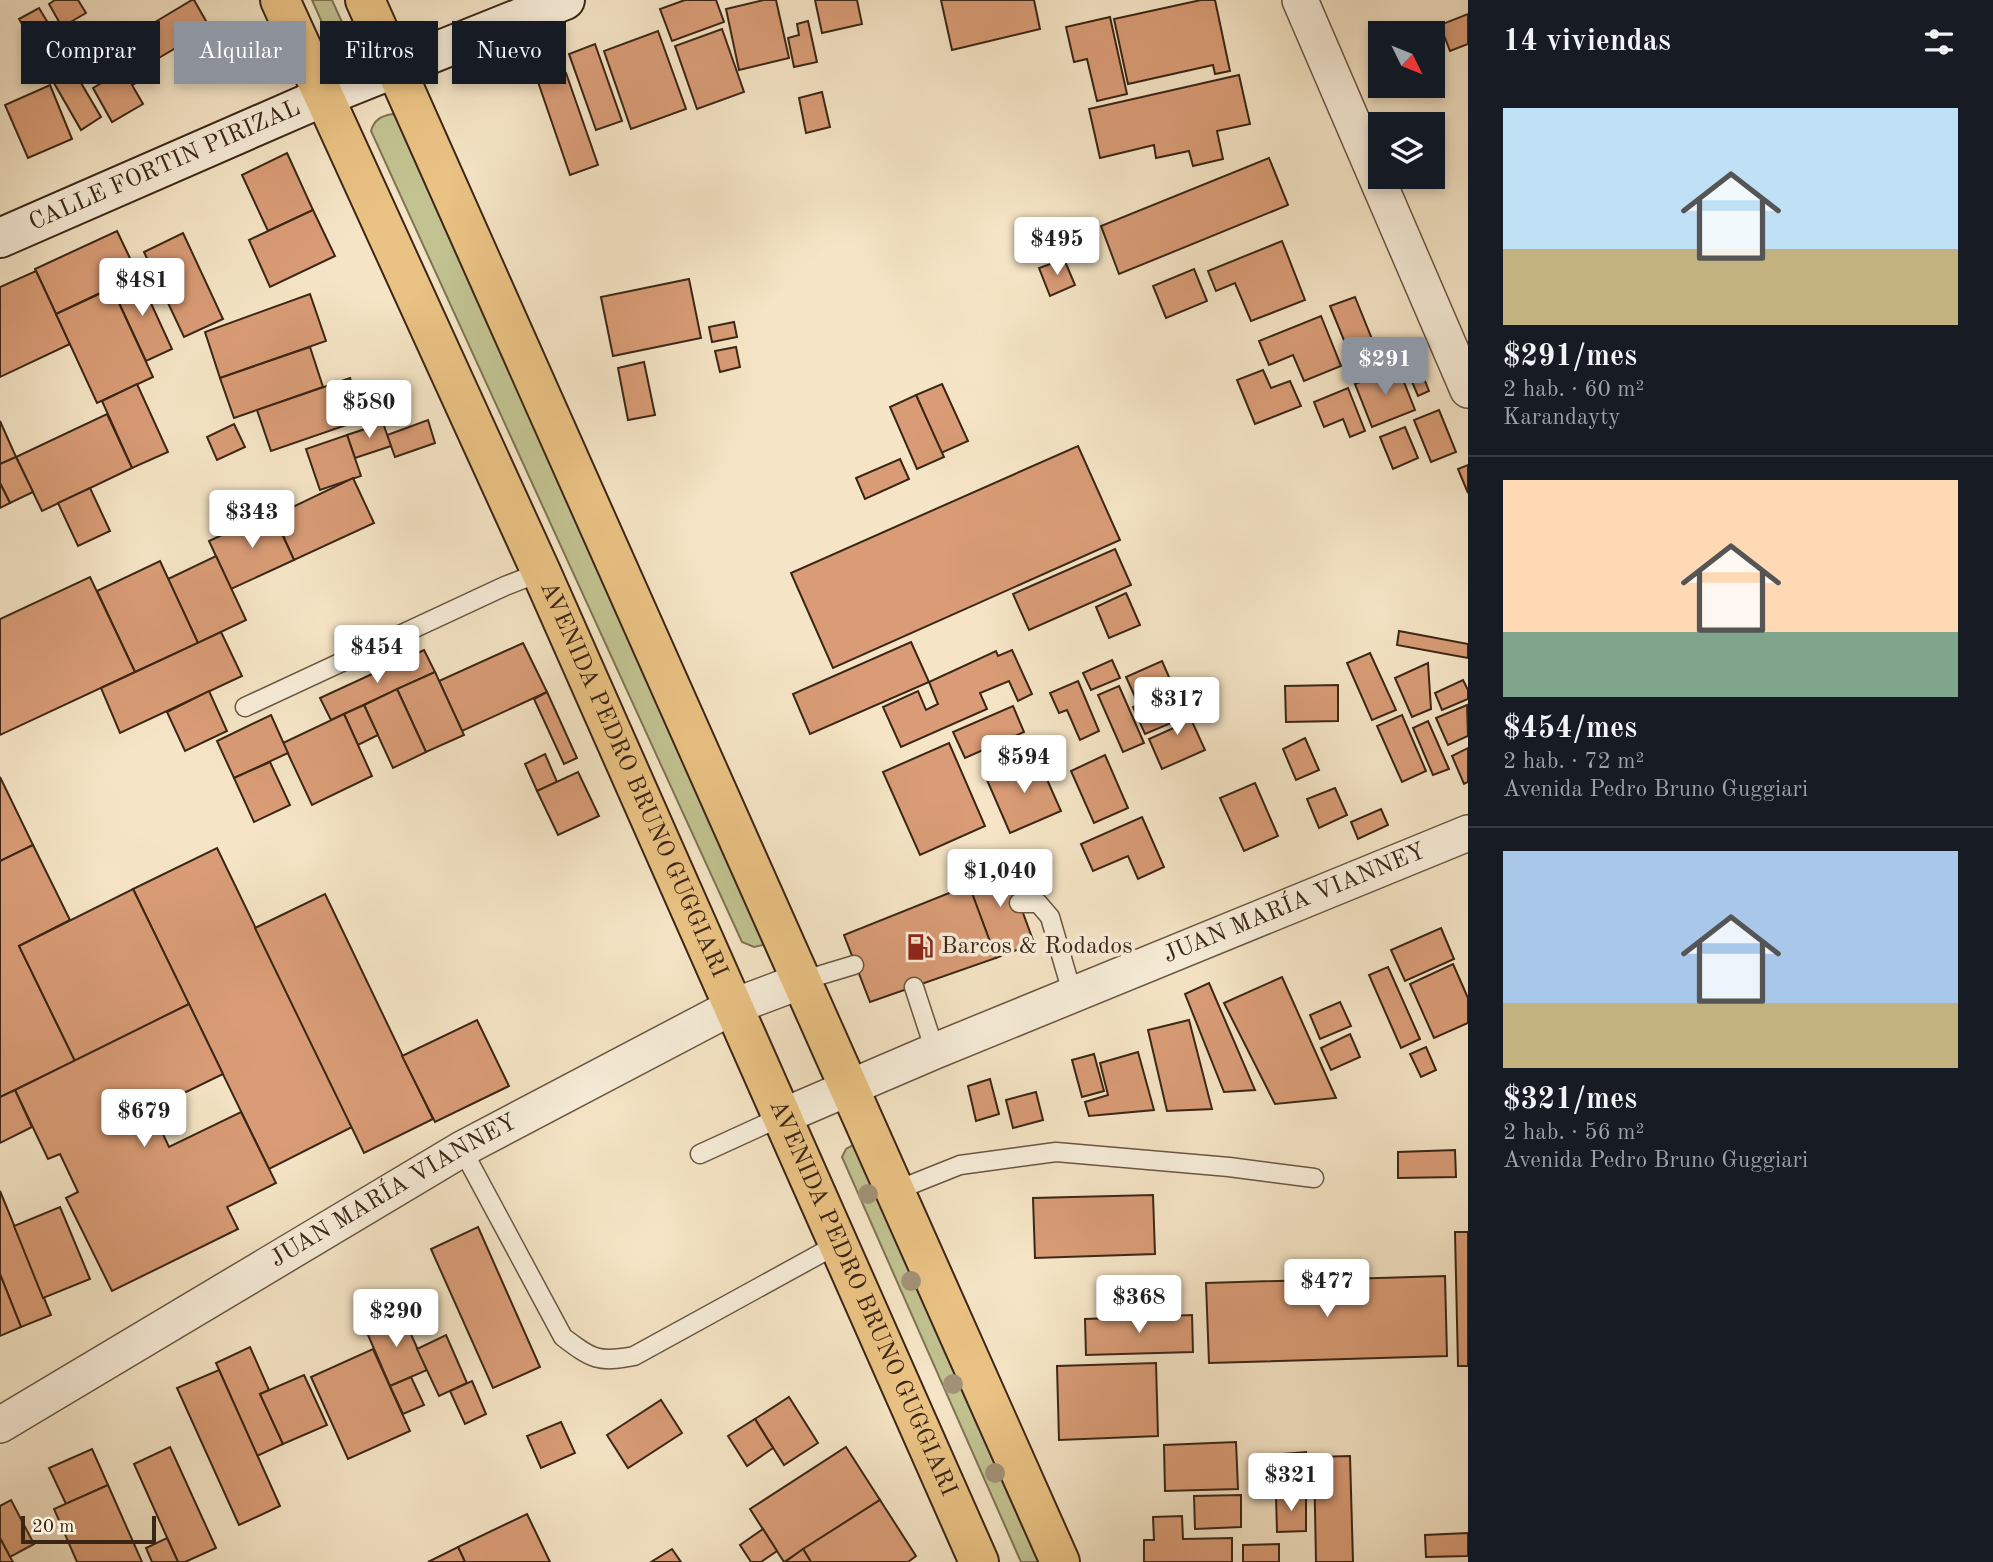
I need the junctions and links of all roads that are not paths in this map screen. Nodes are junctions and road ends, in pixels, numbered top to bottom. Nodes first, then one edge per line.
1 (280, 0) edge
2 (365, 0) edge
3 (565, 0) edge
4 (1300, 0) edge
5 (375, 21) edge
6 (438, 51) edge
7 (356, 84) edge
8 (403, 84) edge
9 (323, 97) junction
10 (0, 238) edge
11 (1468, 390) edge
12 (541, 572) junction
13 (245, 708) dead end
14 (1468, 833) edge
15 (1019, 903) dead end
16 (854, 965) dead end
17 (801, 981) junction
18 (914, 987) dead end
19 (1073, 996) junction
20 (732, 1007) junction
21 (935, 1051) junction
22 (850, 1088) junction
23 (781, 1117) junction
24 (462, 1149) junction
25 (700, 1154) dead end
26 (1314, 1178) dead end
27 (895, 1191) junction
28 (838, 1244) junction
29 (0, 1425) edge
30 (979, 1562) edge
31 (1060, 1562) edge

1 - 9 main road, AVENIDA PEDRO BRUNO GUGGIARI
2 - 5 main road
3 - 6 street, CALLE FORTIN PIRIZAL
4 - 11 street
7 - 9 street, CALLE FORTIN PIRIZAL
8 - 17 main road
9 - 10 street, CALLE FORTIN PIRIZAL
9 - 12 main road, AVENIDA PEDRO BRUNO GUGGIARI
12 - 13 lane
12 - 20 main road, AVENIDA PEDRO BRUNO GUGGIARI
14 - 19 street, JUAN MARÍA VIANNEY
15 - 19 lane
16 - 17 lane
17 - 20 street, JUAN MARÍA VIANNEY
17 - 22 main road
18 - 21 lane
19 - 21 street, JUAN MARÍA VIANNEY
20 - 23 main road, AVENIDA PEDRO BRUNO GUGGIARI
20 - 24 street, JUAN MARÍA VIANNEY
21 - 22 street, JUAN MARÍA VIANNEY
22 - 23 street, JUAN MARÍA VIANNEY
22 - 27 main road
23 - 25 lane
23 - 28 main road, AVENIDA PEDRO BRUNO GUGGIARI
24 - 28 lane
24 - 29 street, JUAN MARÍA VIANNEY
26 - 27 lane
27 - 31 main road
28 - 30 main road, AVENIDA PEDRO BRUNO GUGGIARI

